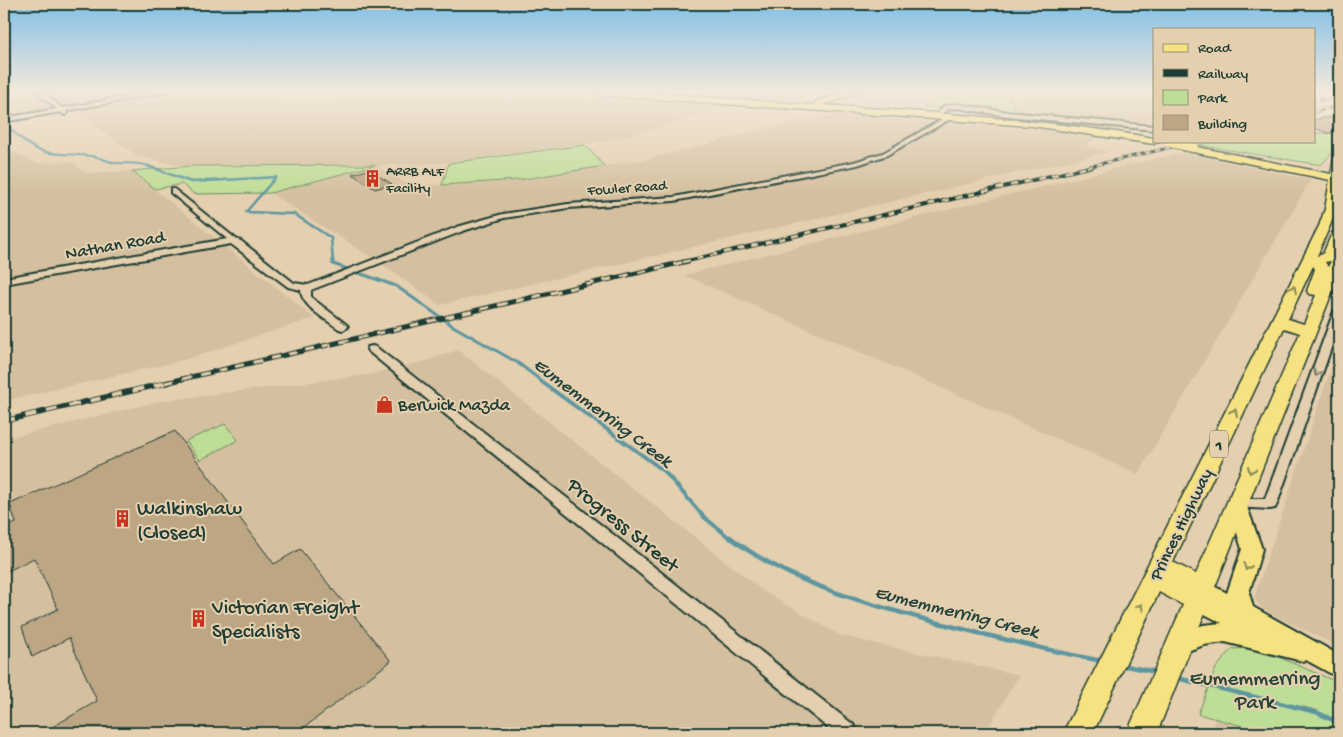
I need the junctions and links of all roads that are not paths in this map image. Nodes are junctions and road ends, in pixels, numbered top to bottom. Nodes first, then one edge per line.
1 (932, 126) edge
2 (933, 126) edge
3 (1063, 126) edge
4 (1139, 126) edge
5 (1153, 128) edge
6 (927, 131) junction
7 (1153, 140) edge
8 (1166, 142) edge
9 (1190, 147) junction
10 (1292, 170) junction
11 (1337, 172) edge
12 (174, 191) dead end
13 (1330, 209) junction
14 (1339, 233) edge
15 (232, 241) junction
16 (1308, 258) junction
17 (1339, 258) edge
18 (4, 281) edge
19 (306, 288) junction
20 (1339, 311) edge
21 (1278, 321) junction
22 (1312, 322) junction
23 (343, 327) dead end
24 (1330, 336) junction
25 (372, 349) dead end
26 (1238, 503) junction
27 (1157, 572) junction
28 (1199, 595) junction
29 (1244, 612) junction
30 (1177, 649) junction
31 (1303, 651) junction
32 (1332, 663) edge
33 (848, 733) edge
34 (1078, 733) edge
35 (1142, 733) edge

1 - 6 street
2 - 6 street, Fowler Road
3 - 7 highway
4 - 5 street
6 - 19 street, Fowler Road
8 - 9 highway, bridge
9 - 10 highway
9 - 11 highway
10 - 11 highway
10 - 13 highway
11 - 13 highway, Princes Highway / 1
12 - 15 street
13 - 16 highway, Princes Highway / 1
14 - 16 highway
15 - 18 street, Nathan Road
15 - 19 street
21 -> 16 highway, Princes Highway / 1
16 - 22 highway
17 - 22 highway
19 - 23 street
20 - 24 street
21 - 22 highway
27 -> 21 highway, Princes Highway / 1
22 - 24 street
22 -> 26 highway
24 -> 26 street
25 - 33 street, Progress Street
26 - 28 highway
26 -> 29 main road
27 - 28 highway
34 -> 27 highway, Princes Highway / 1
28 - 29 main road
28 - 30 highway
28 - 31 main road
29 - 32 main road
30 - 31 main road
30 - 35 highway
31 - 32 main road

